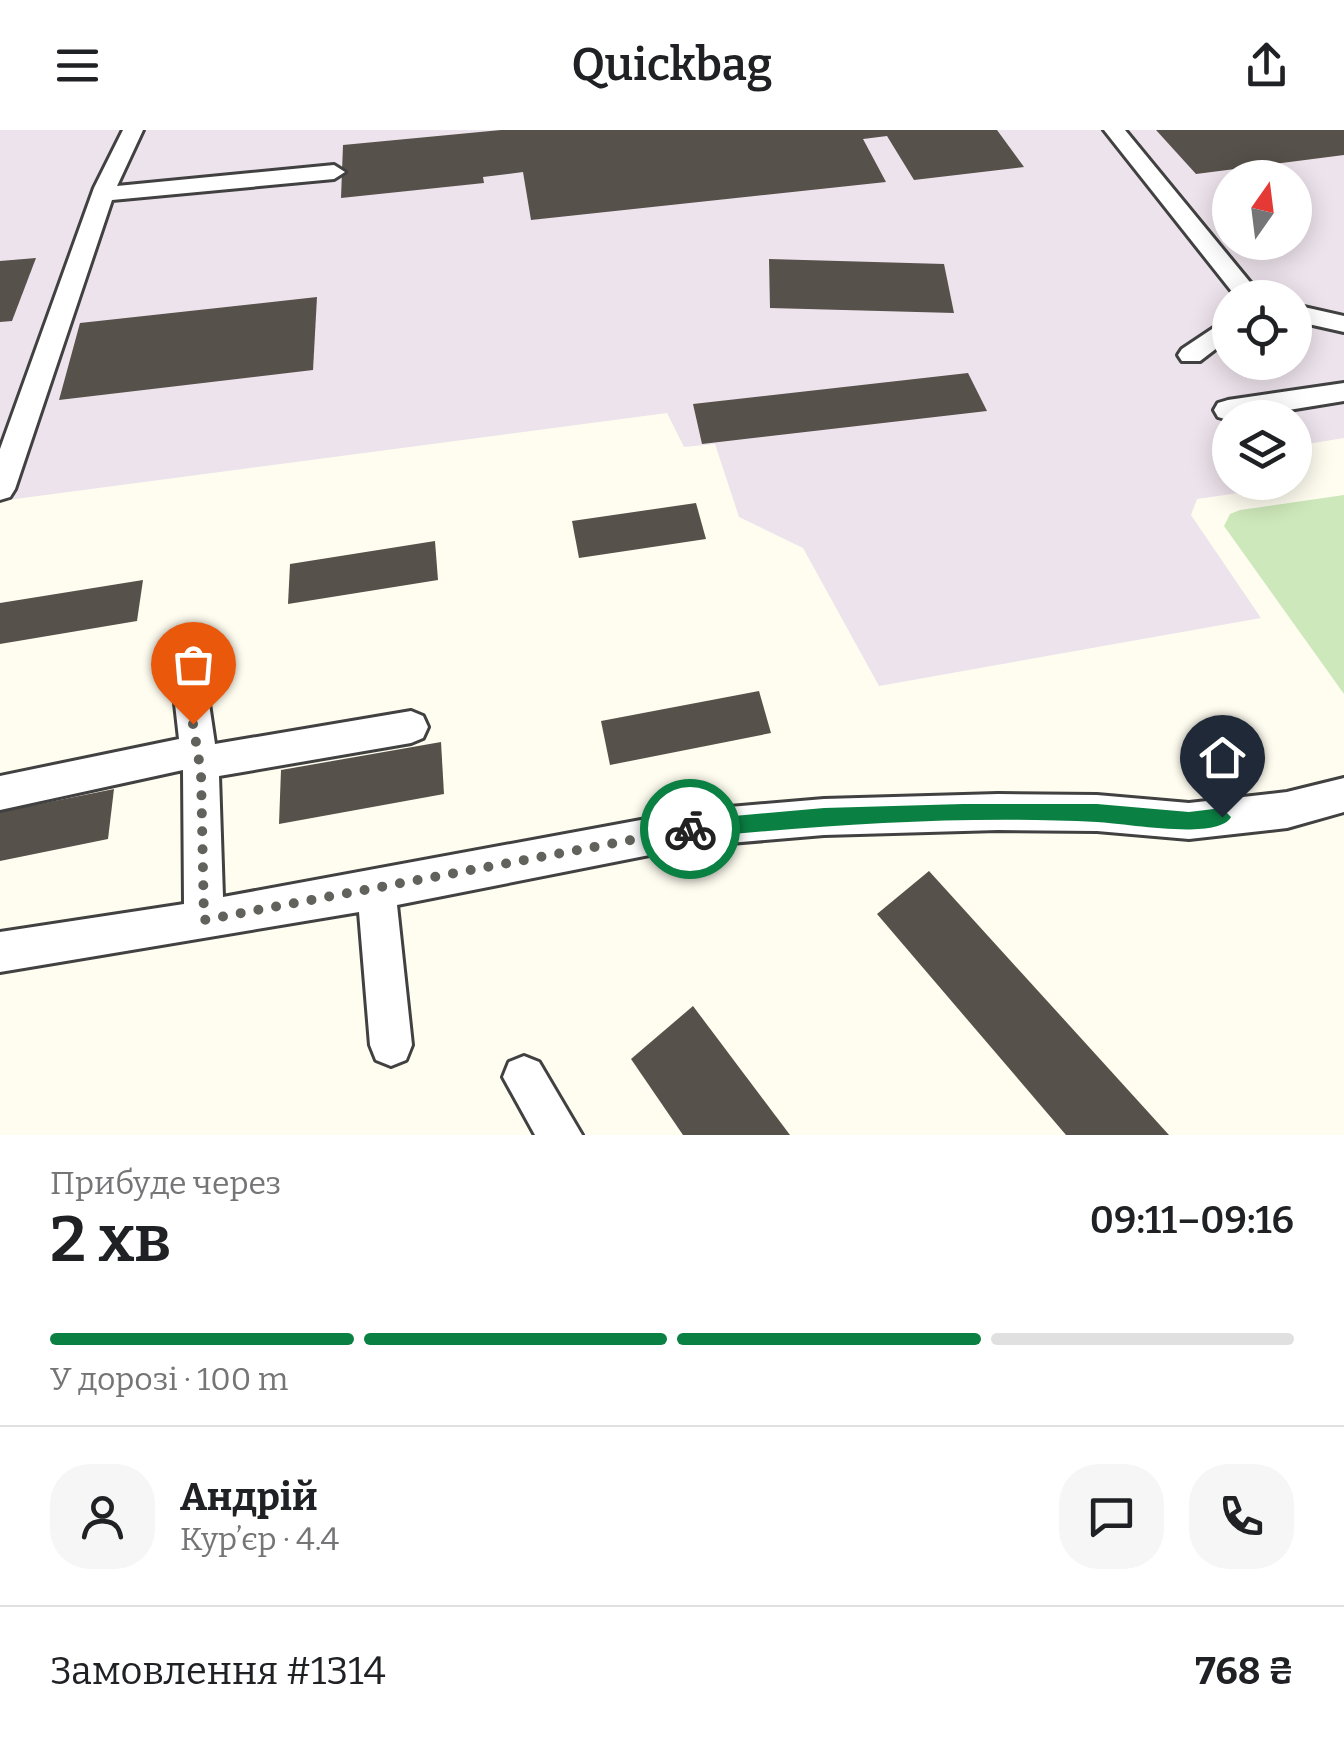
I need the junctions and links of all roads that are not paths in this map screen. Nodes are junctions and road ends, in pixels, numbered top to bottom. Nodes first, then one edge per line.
1 (134, 130) edge
2 (1114, 130) edge
3 (334, 172) dead end
4 (103, 194) junction
5 (1237, 280) edge
6 (1312, 317) edge
7 (1344, 324) edge
8 (1212, 339) edge
9 (1192, 355) dead end
10 (1344, 392) edge
11 (1292, 400) edge
12 (0, 489) edge
13 (185, 650) dead end
14 (410, 726) dead end
15 (198, 757) junction
16 (0, 793) edge
17 (1344, 795) edge
18 (376, 890) junction
19 (204, 920) junction
20 (0, 952) edge
21 (391, 1045) dead end
22 (524, 1076) dead end
23 (560, 1135) edge

1 - 4 street
2 - 5 street
3 - 4 street
4 - 12 street
6 - 7 street
8 - 9 street
10 - 11 street
13 - 15 street
14 - 15 street
15 - 16 street
15 - 19 street
17 - 18 street
18 - 19 street
18 - 21 street
19 - 20 street
22 - 23 street

